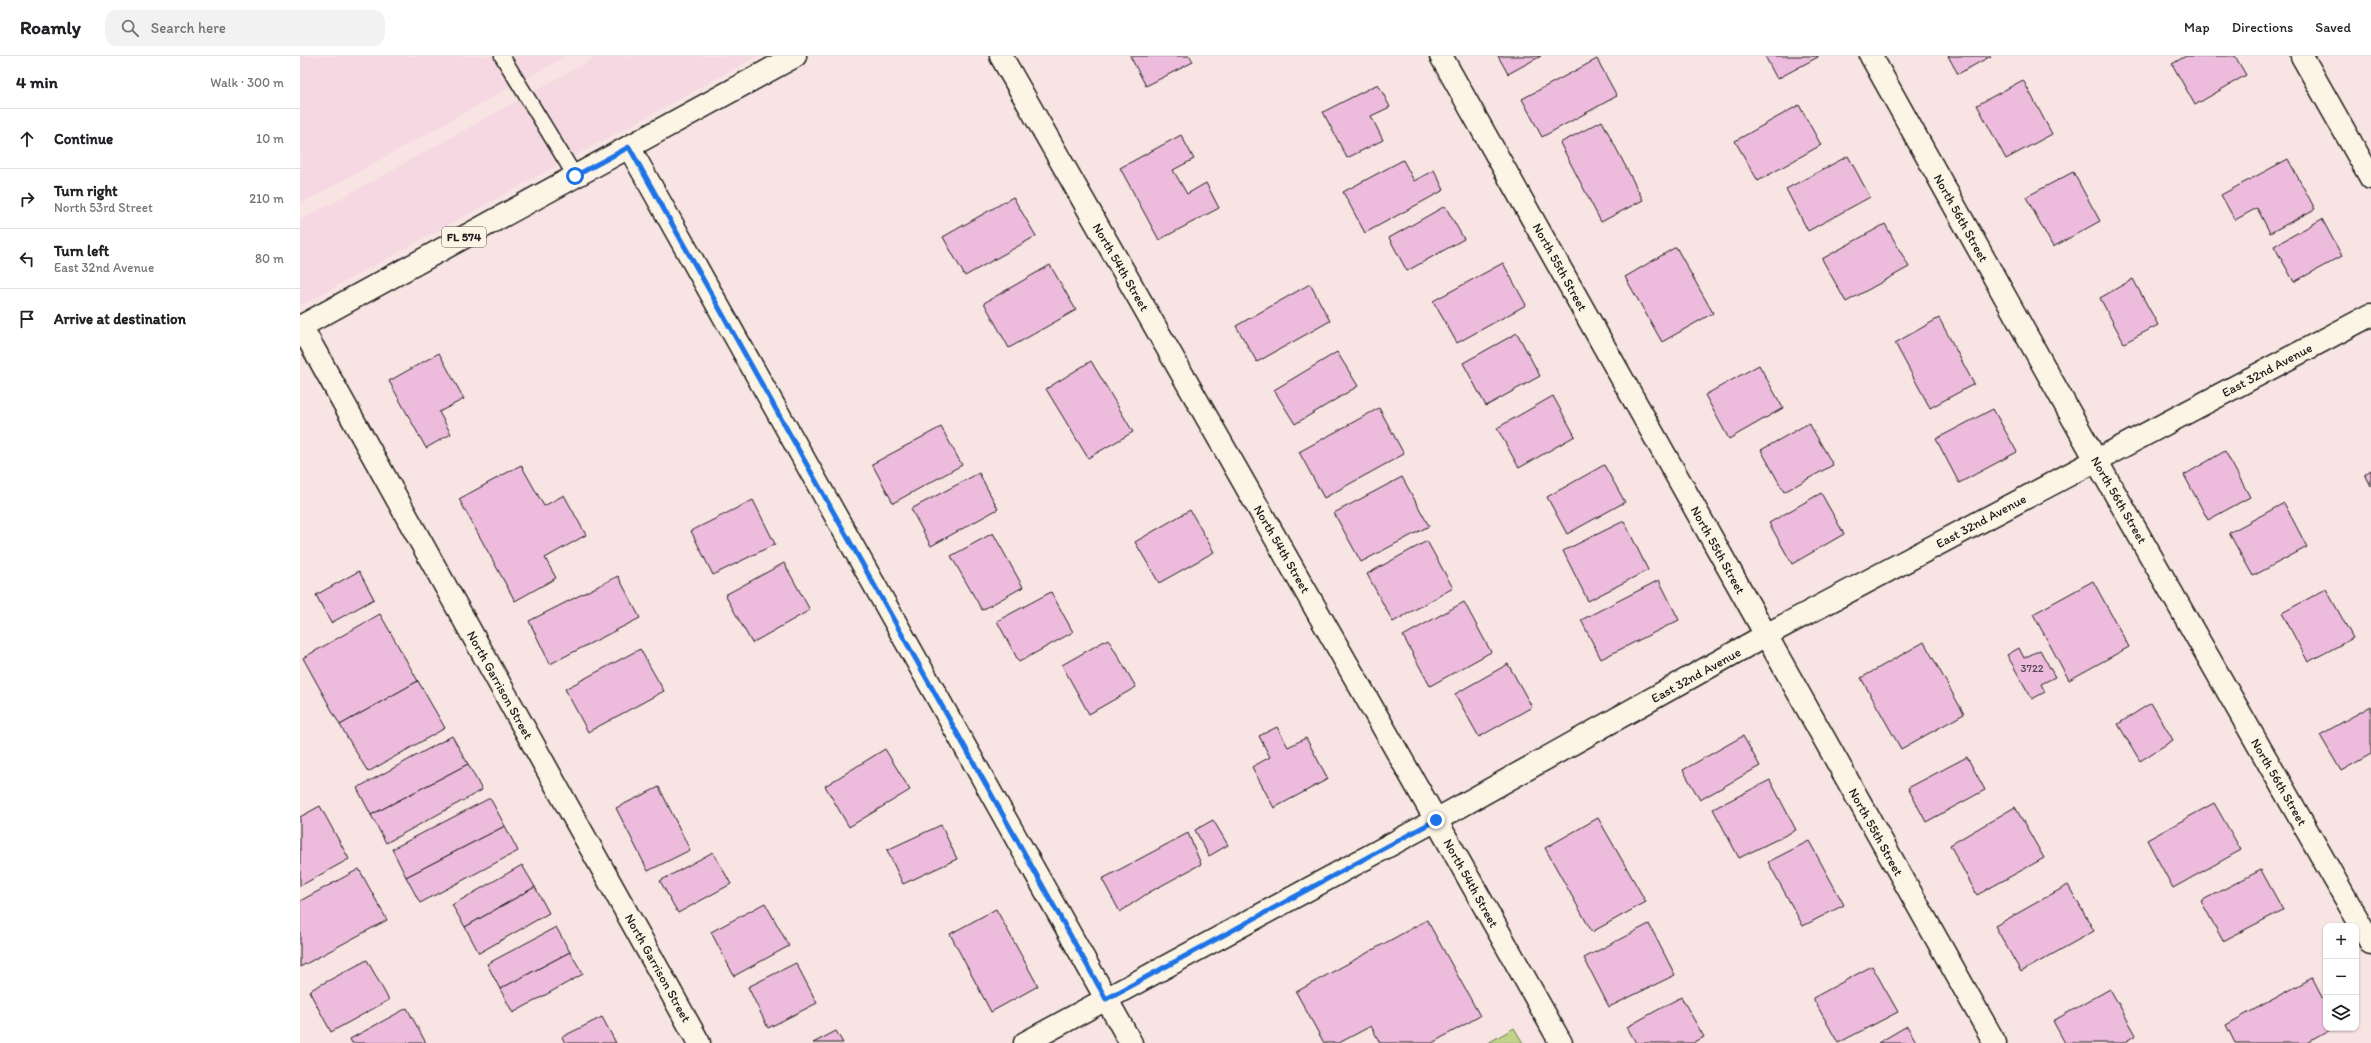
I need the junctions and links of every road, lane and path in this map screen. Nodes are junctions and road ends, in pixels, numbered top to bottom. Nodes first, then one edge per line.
1 (502, 56) edge
2 (795, 56) edge
3 (1000, 56) edge
4 (1441, 56) edge
5 (1871, 56) edge
6 (2302, 56) edge
7 (629, 147) junction
8 (575, 176) junction
9 (2371, 178) edge
10 (2371, 315) edge
11 (300, 327) edge
12 (2096, 460) junction
13 (1766, 635) junction
14 (1436, 820) junction
15 (2371, 943) edge
16 (1106, 999) junction
17 (700, 1043) edge
18 (1025, 1043) edge
19 (1131, 1043) edge
20 (1561, 1043) edge
21 (1995, 1043) edge

1 - 8 lane
2 - 7 street, FL 574
3 - 14 street, North 54th Street
4 - 13 street, North 55th Street
5 - 12 street, North 56th Street
6 - 9 street
7 - 8 street, FL 574
7 - 16 street
8 - 11 street, FL 574
10 - 12 street, East 32nd Avenue
11 - 17 street, North Garrison Street
12 - 13 street, East 32nd Avenue
12 - 15 street, North 56th Street
13 - 14 street, East 32nd Avenue
13 - 21 street, North 55th Street
14 - 16 street, East 32nd Avenue
14 - 20 street, North 54th Street
16 - 18 street, East 32nd Avenue
16 - 19 street

